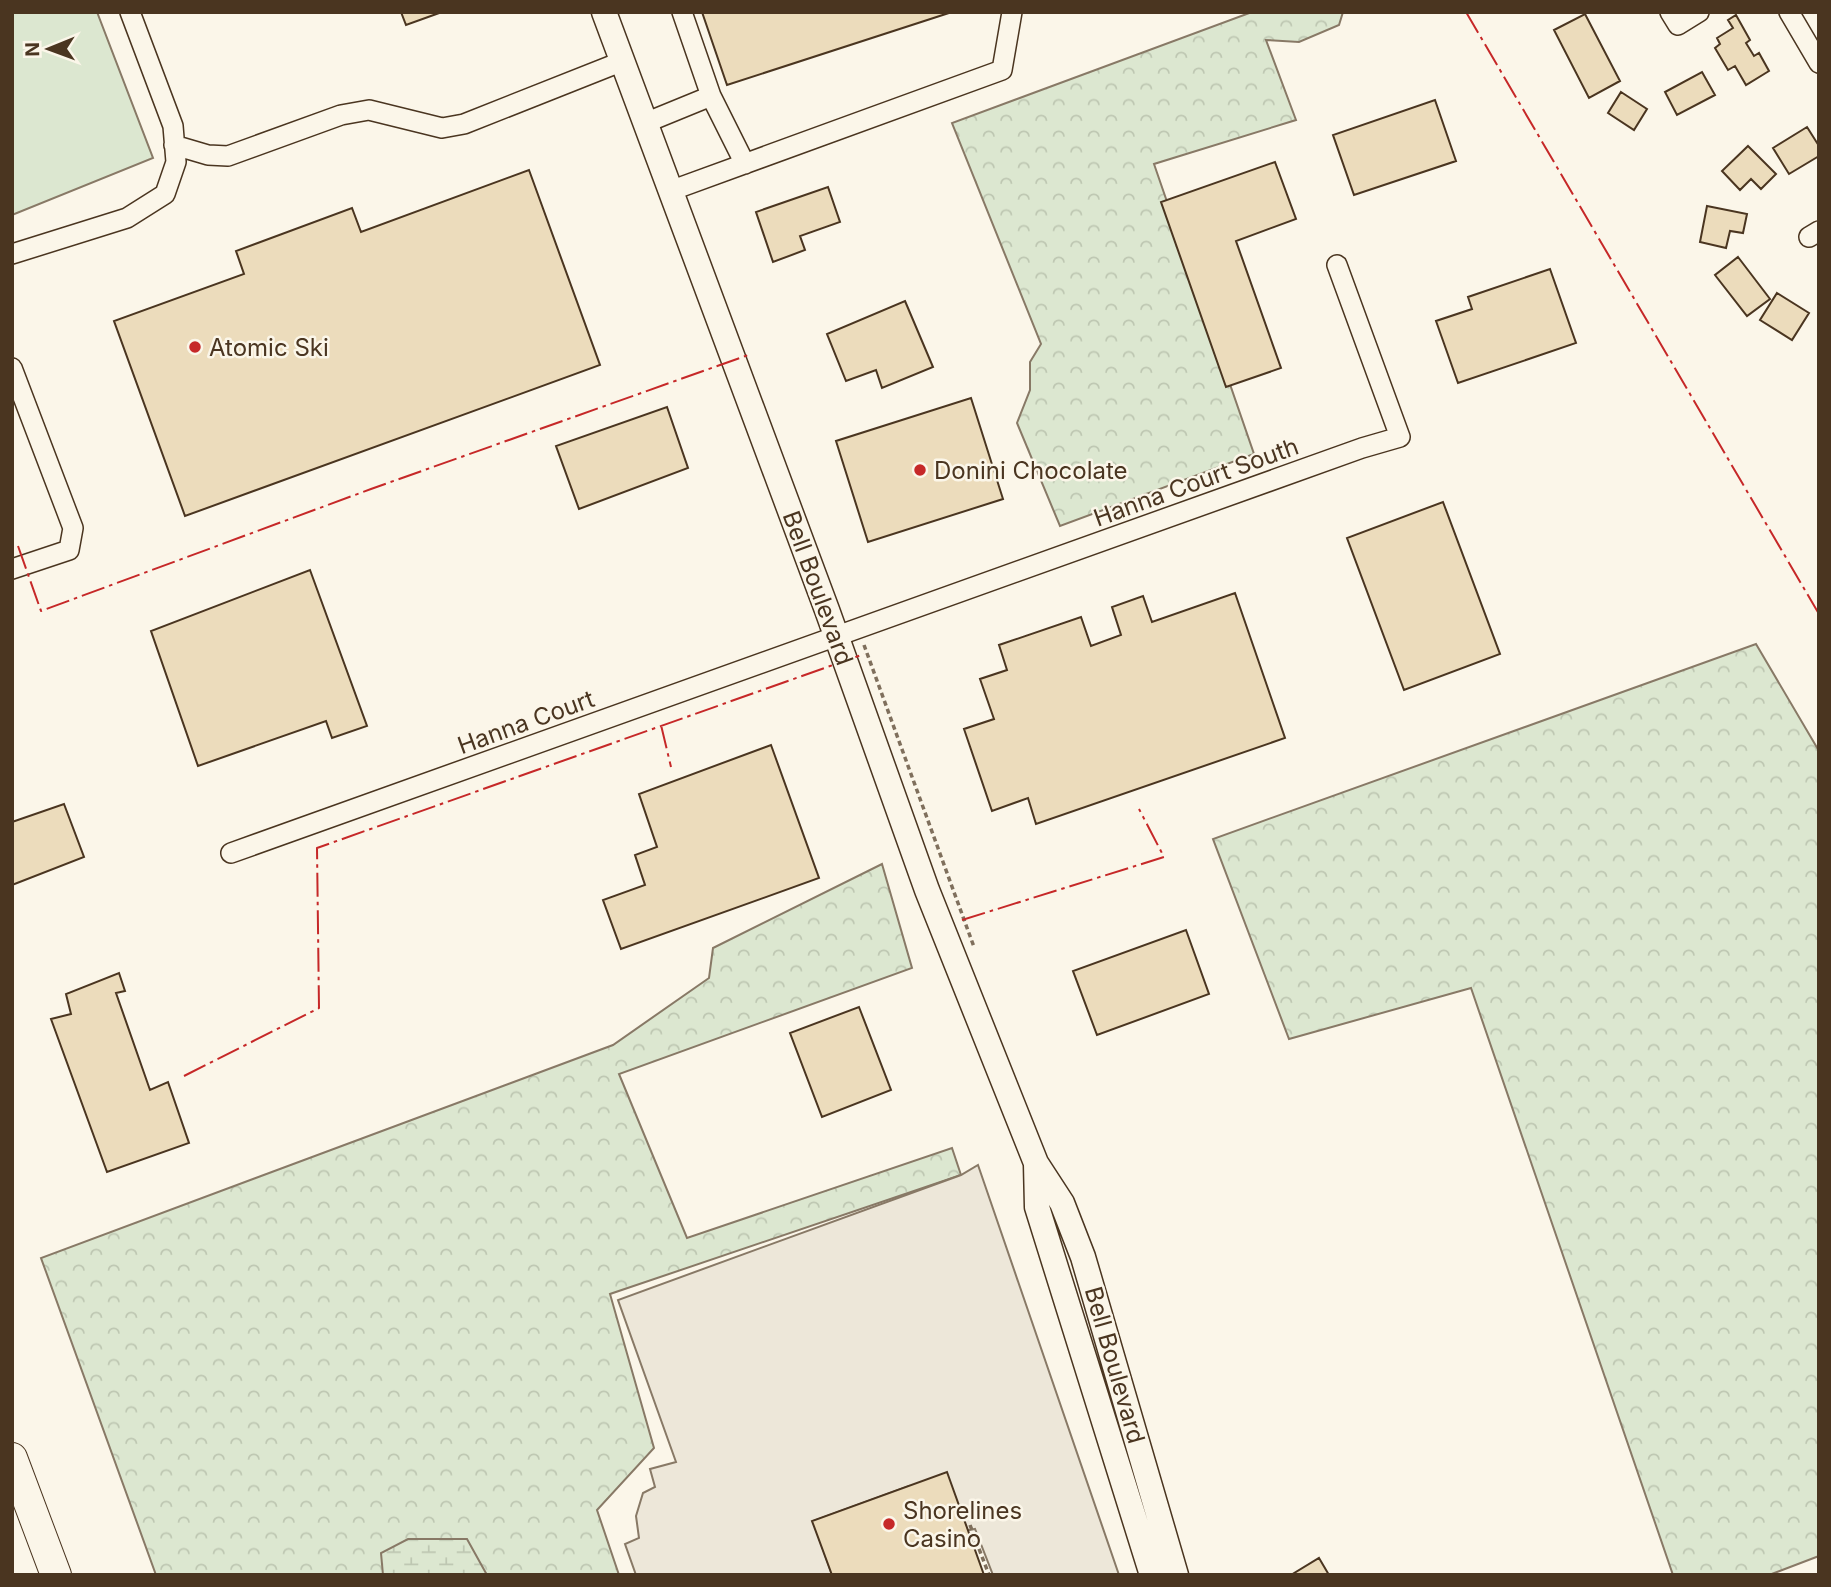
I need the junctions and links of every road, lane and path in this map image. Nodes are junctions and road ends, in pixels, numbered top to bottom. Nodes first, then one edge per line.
1 (130, 12) edge
2 (604, 12) edge
3 (682, 12) edge
4 (1012, 12) edge
5 (1670, 12) edge
6 (1699, 12) edge
7 (1789, 12) edge
8 (623, 61) junction
9 (1819, 63) edge
10 (711, 96) junction
11 (645, 123) junction
12 (174, 145) junction
13 (745, 164) junction
14 (670, 191) junction
15 (16, 253) edge
16 (1337, 265) dead end
17 (12, 368) edge
18 (12, 569) edge
19 (836, 636) junction
20 (864, 643) dead end
21 (231, 853) dead end
22 (975, 950) dead end
23 (1036, 1163) junction
24 (12, 1458) edge
25 (970, 1525) dead end
26 (56, 1575) edge
27 (989, 1575) edge
28 (1152, 1575) edge
29 (1176, 1575) edge

1 - 12 street
2 - 8 main road, Bell Boulevard
3 - 10 street
4 - 13 street
5 - 6 street
7 - 9 street
8 - 11 main road, Bell Boulevard
8 - 12 street
10 - 11 street
10 - 13 street
11 - 14 main road, Bell Boulevard
12 - 15 street
13 - 14 street
14 - 19 main road, Bell Boulevard
16 - 19 street, Hanna Court South
17 - 18 street
19 - 21 street, Hanna Court
19 - 23 main road, Bell Boulevard
20 - 22 path
23 - 28 main road, Bell Boulevard
23 - 29 main road, Bell Boulevard
24 - 26 highway
25 - 27 path

